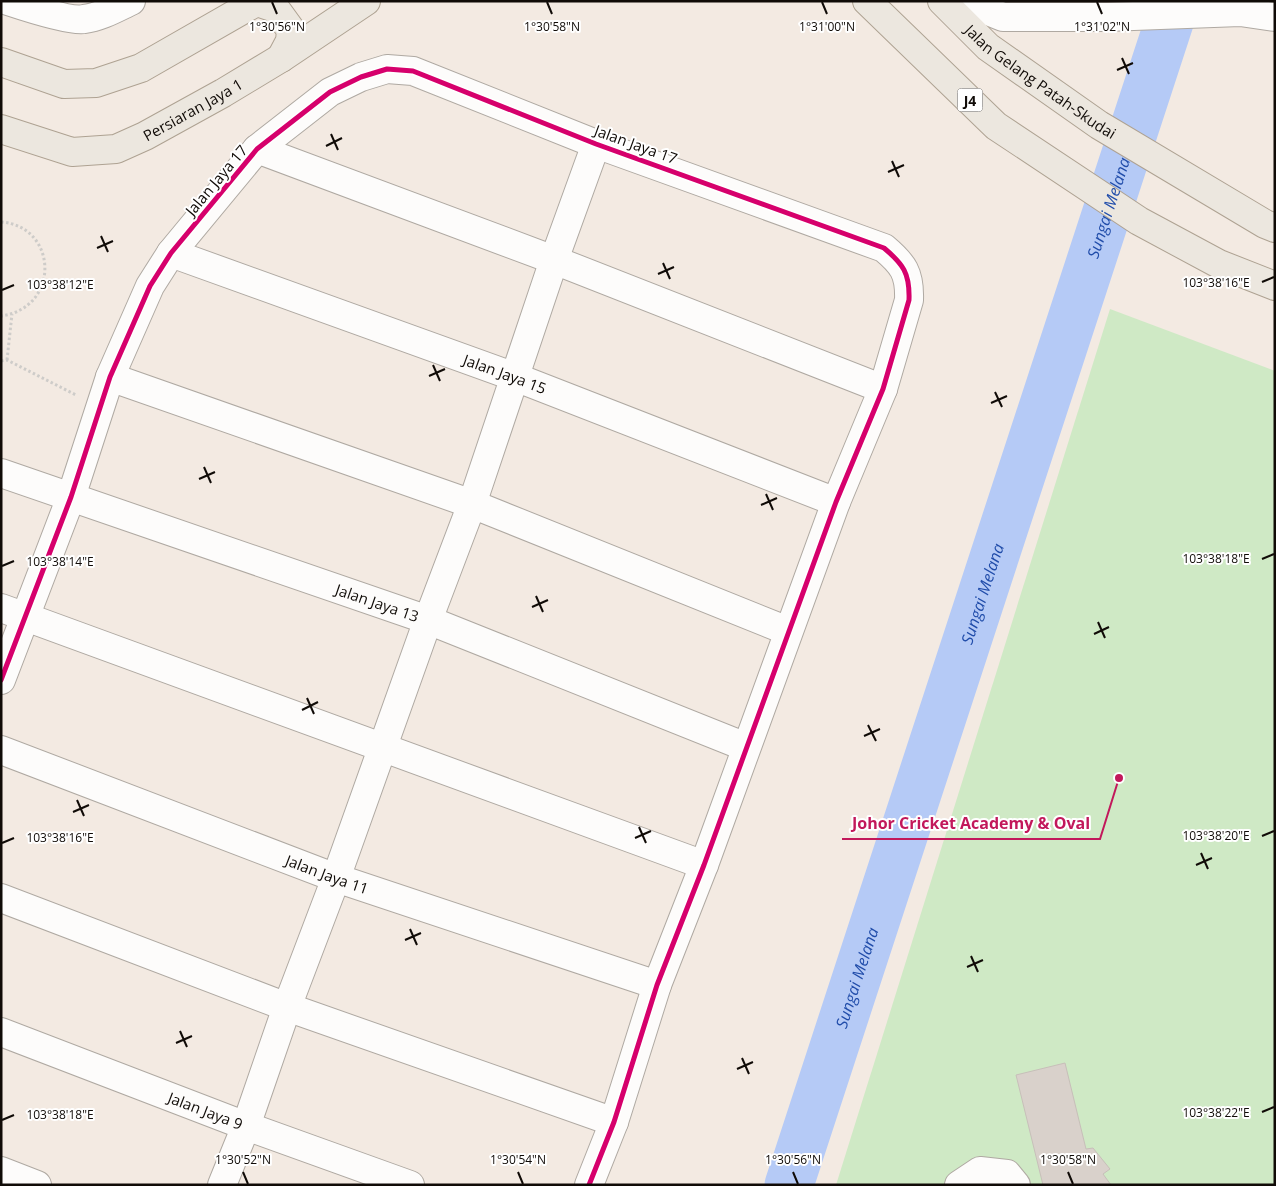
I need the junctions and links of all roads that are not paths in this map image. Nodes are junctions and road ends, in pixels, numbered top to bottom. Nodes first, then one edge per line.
1 (8, 1) edge
2 (131, 1) edge
3 (257, 1) edge
4 (366, 1) edge
5 (868, 1) edge
6 (942, 1) edge
7 (970, 1) edge
8 (1275, 18) edge
9 (281, 58) junction
10 (1, 62) edge
11 (1, 129) edge
12 (596, 144) junction
13 (257, 149) junction
14 (1275, 228) edge
15 (171, 253) junction
16 (554, 260) junction
17 (1275, 286) edge
18 (110, 377) junction
19 (515, 377) junction
20 (883, 389) junction
21 (1, 473) edge
22 (71, 497) junction
23 (836, 502) junction
24 (472, 504) junction
25 (13, 613) edge
26 (428, 620) junction
27 (788, 631) junction
28 (1, 680) edge
29 (746, 747) junction
30 (383, 748) junction
31 (1, 750) edge
32 (704, 865) junction
33 (336, 878) junction
34 (1, 898) edge
35 (657, 985) junction
36 (287, 1006) junction
37 (1, 1032) edge
38 (614, 1122) junction
39 (246, 1126) junction
40 (1, 1171) edge
41 (37, 1185) edge
42 (222, 1185) edge
43 (410, 1185) edge
44 (589, 1185) edge
45 (959, 1185) edge
46 (1016, 1185) edge

1 - 2 street
3 - 9 main road
3 - 10 main road
4 - 9 main road, Persiaran Jaya 1
5 - 17 main road, J4
6 - 14 main road, Jalan Gelang Patah-Skudai
7 - 8 street
9 - 11 main road, Persiaran Jaya 1
12 - 13 street, Jalan Jaya 17
12 - 16 street
12 - 20 street, Jalan Jaya 17
13 - 15 street, Jalan Jaya 17
13 - 16 street
15 - 18 street, Jalan Jaya 17
15 - 19 street, Jalan Jaya 15
16 - 19 street
16 - 20 street
18 - 22 street, Jalan Jaya 17
18 - 24 street
19 - 23 street, Jalan Jaya 15
19 - 24 street
20 - 23 street
21 - 22 street, Jalan Jaya 13
22 - 25 street, Jalan Jaya 17
22 - 26 street, Jalan Jaya 13
23 - 27 street
24 - 26 street
24 - 27 street
25 - 28 street, Jalan Jaya 17
25 - 30 street
26 - 29 street, Jalan Jaya 13
26 - 30 street
27 - 29 street
29 - 32 street
30 - 32 street
30 - 33 street
31 - 33 street, Jalan Jaya 11
32 - 35 street
33 - 35 street, Jalan Jaya 11
33 - 36 street
34 - 36 street
35 - 38 street
36 - 38 street
36 - 39 street
37 - 39 street, Jalan Jaya 9
38 - 44 street
39 - 42 street
39 - 43 street, Jalan Jaya 9
40 - 41 street
45 - 46 street

